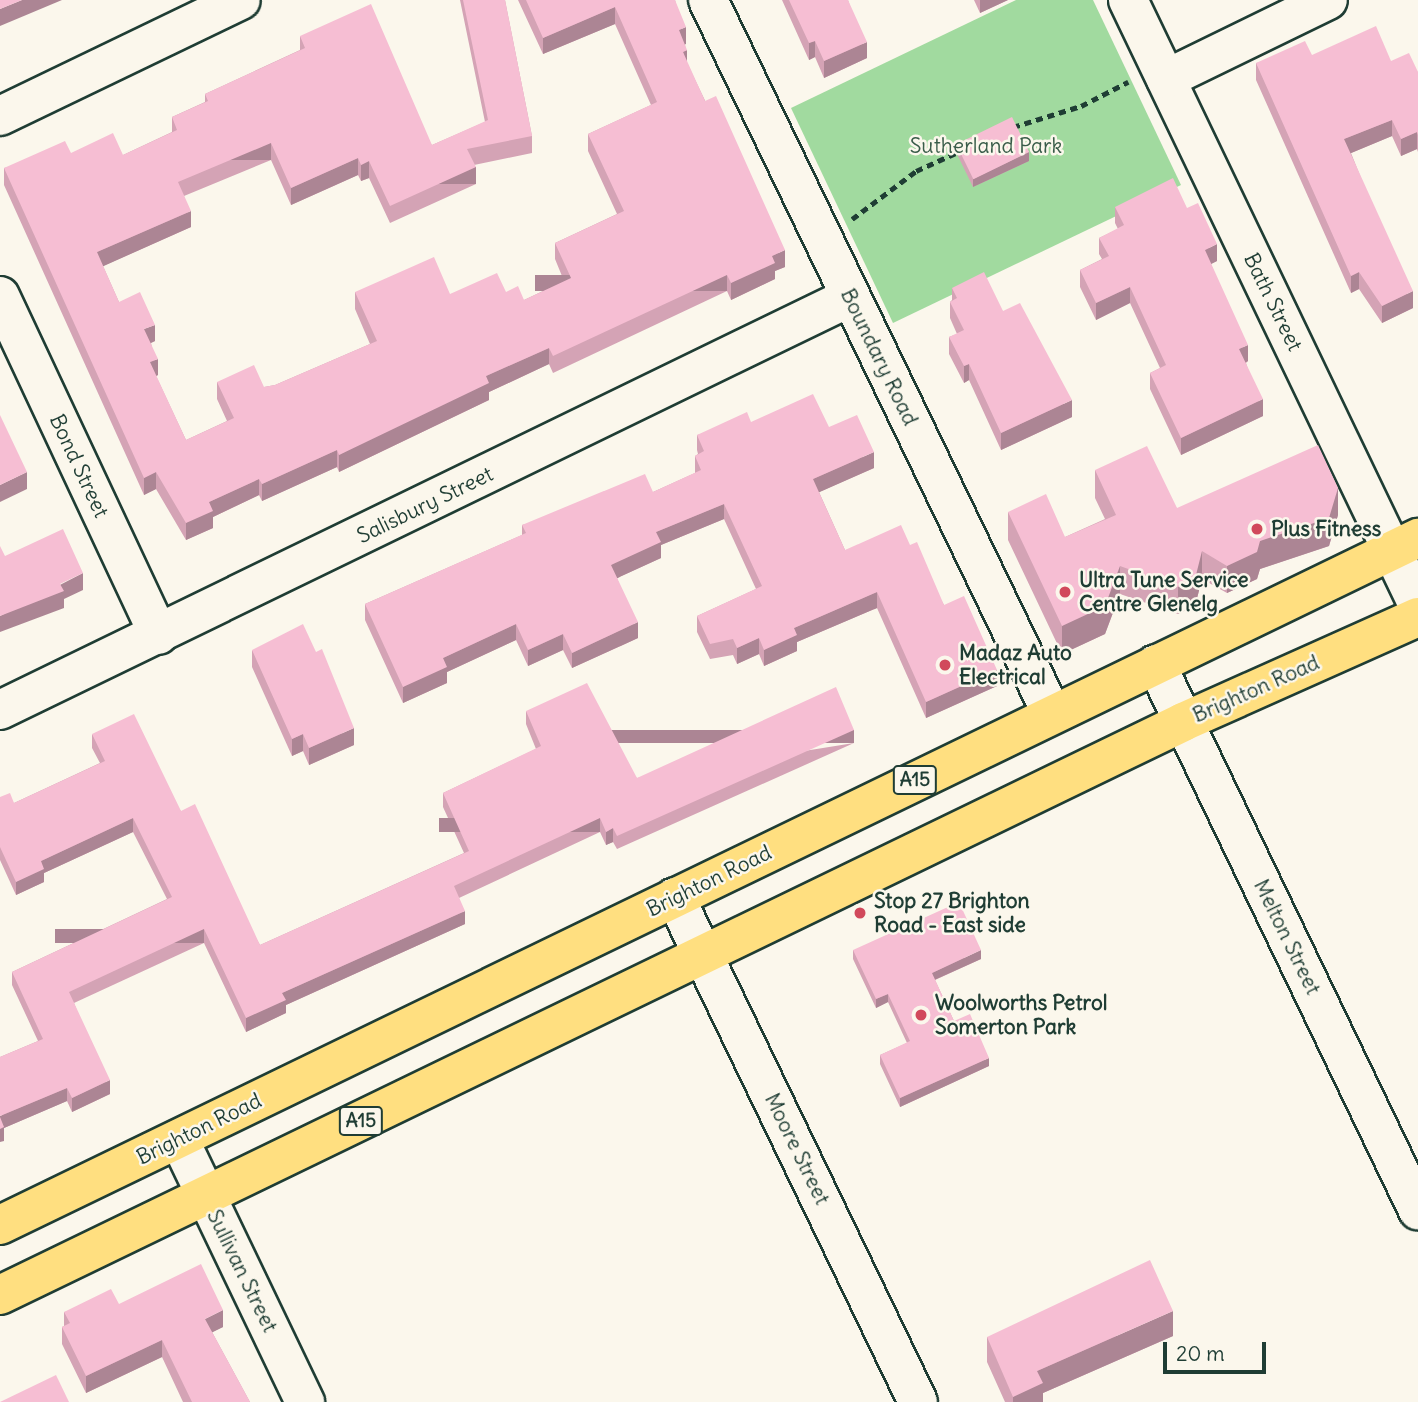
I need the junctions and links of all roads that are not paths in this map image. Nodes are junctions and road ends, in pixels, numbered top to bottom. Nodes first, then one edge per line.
1 (241, 0) edge
2 (708, 0) edge
3 (1128, 0) edge
4 (1328, 0) edge
5 (1164, 74) junction
6 (0, 116) edge
7 (0, 296) edge
8 (850, 297) junction
9 (1405, 544) edge
10 (1418, 605) edge
11 (1418, 617) edge
12 (159, 635) junction
13 (1156, 664) junction
14 (0, 710) edge
15 (1052, 714) junction
16 (1183, 722) junction
17 (675, 897) junction
18 (703, 953) junction
19 (179, 1139) junction
20 (207, 1197) junction
21 (1418, 1210) edge
22 (0, 1225) edge
23 (0, 1295) edge
24 (305, 1402) edge
25 (918, 1402) edge

1 - 6 street
2 - 8 street, Boundary Road
3 - 5 street, Bath Street
4 - 5 street
5 - 9 street, Bath Street
7 - 12 street, Bond Street
8 - 12 street, Salisbury Street
8 - 15 street, Boundary Road
9 - 10 street, Bath Street
9 - 13 main road, Brighton Road / A15
11 - 16 main road, Brighton Road / A15
12 - 14 street, Salisbury Street
13 - 15 main road, Brighton Road / A15
13 - 16 street, Melton Street
15 - 17 main road, Brighton Road / A15
16 - 18 main road, Brighton Road / A15
16 - 21 street, Melton Street
17 - 18 street, Moore Street
17 - 19 main road, Brighton Road / A15
18 - 20 main road, Brighton Road / A15
18 - 25 street, Moore Street
19 - 20 street, Sullivan Street
19 - 22 main road, Brighton Road / A15
20 - 23 main road, Brighton Road / A15
20 - 24 street, Sullivan Street

